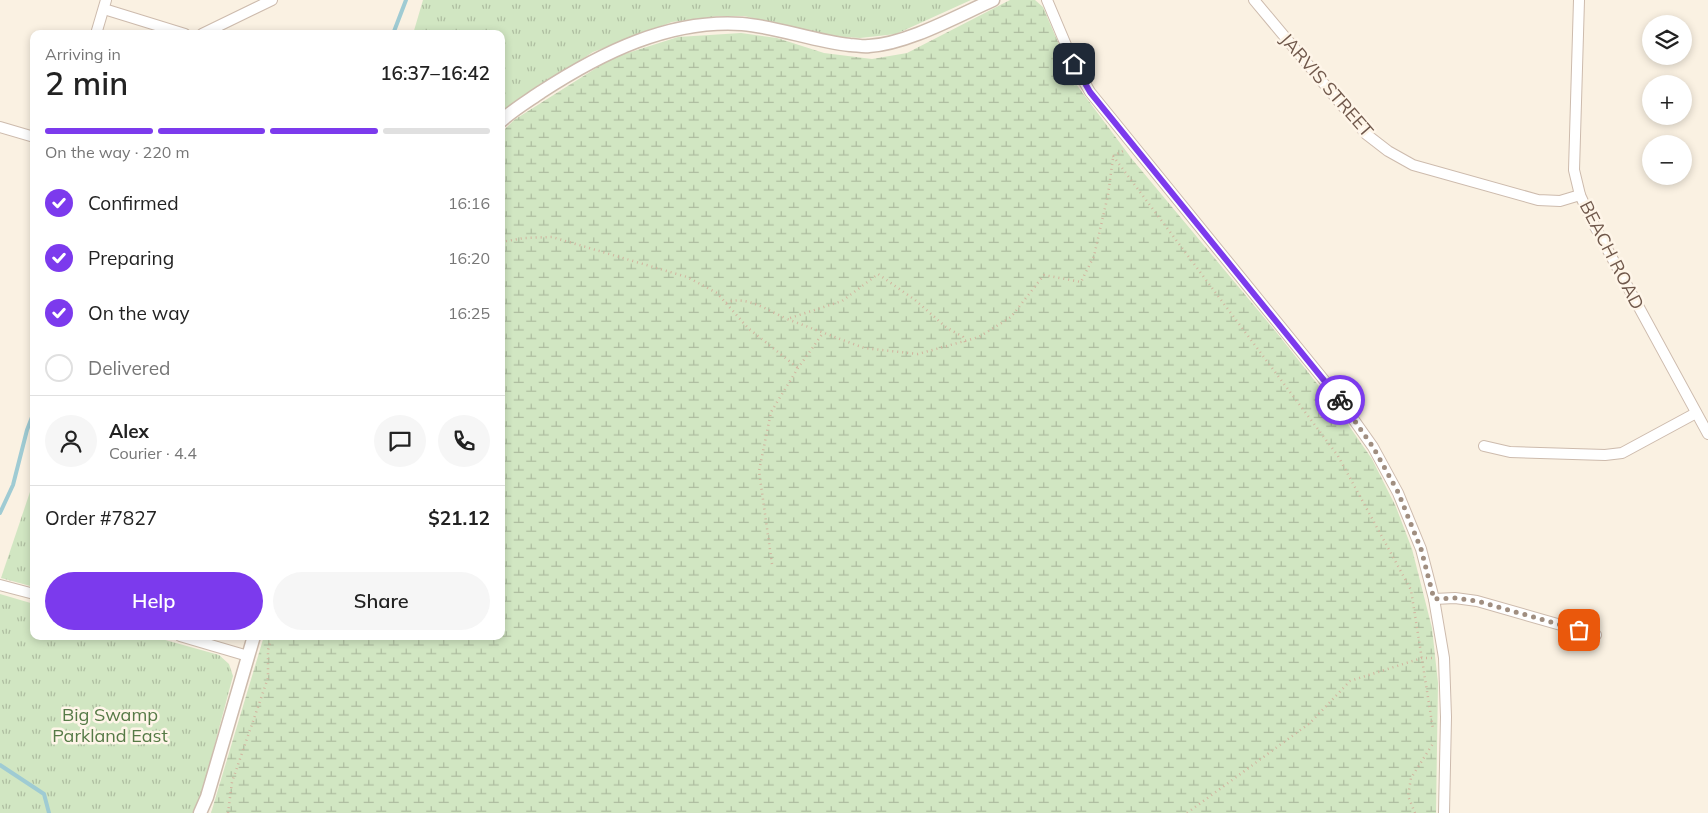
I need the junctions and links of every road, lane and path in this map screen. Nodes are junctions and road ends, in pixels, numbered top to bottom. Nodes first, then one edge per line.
1 (272, 0) edge
2 (993, 0) edge
3 (1047, 0) edge
4 (1254, 0) edge
5 (1578, 0) edge
6 (105, 4) edge
7 (97, 30) edge
8 (174, 30) edge
9 (210, 30) edge
10 (505, 117) edge
11 (0, 127) edge
12 (30, 136) edge
13 (1580, 195) junction
14 (505, 241) edge
15 (726, 303) junction
16 (787, 319) junction
17 (823, 333) junction
18 (964, 342) junction
19 (798, 368) junction
20 (1696, 413) junction
21 (1708, 434) edge
22 (1484, 446) dead end
23 (772, 564) dead end
24 (0, 585) edge
25 (30, 593) edge
26 (1434, 599) junction
27 (1596, 635) dead end
28 (194, 640) edge
29 (253, 640) edge
30 (271, 640) edge
31 (248, 656) junction
32 (1422, 658) junction
33 (1434, 731) dead end
34 (1435, 740) dead end
35 (200, 813) edge
36 (228, 813) edge
37 (1187, 813) edge
38 (1415, 813) edge
39 (1444, 813) edge

1 - 9 street
2 - 10 street
3 - 26 street
4 - 13 street, JARVIS STREET
5 - 13 street, BEACH ROAD
6 - 7 street
6 - 8 street
11 - 12 street
13 - 20 street, BEACH ROAD
14 - 15 path
15 - 16 path
15 - 19 path
16 - 17 path
16 - 18 path
17 - 18 path
17 - 19 path
18 - 32 path
19 - 23 path
20 - 21 street, BEACH ROAD
20 - 22 street
24 - 25 street
26 - 27 street
26 - 39 street
28 - 31 street
29 - 31 street
30 - 36 path
31 - 35 street
32 - 33 path
32 - 37 path
34 - 38 path

